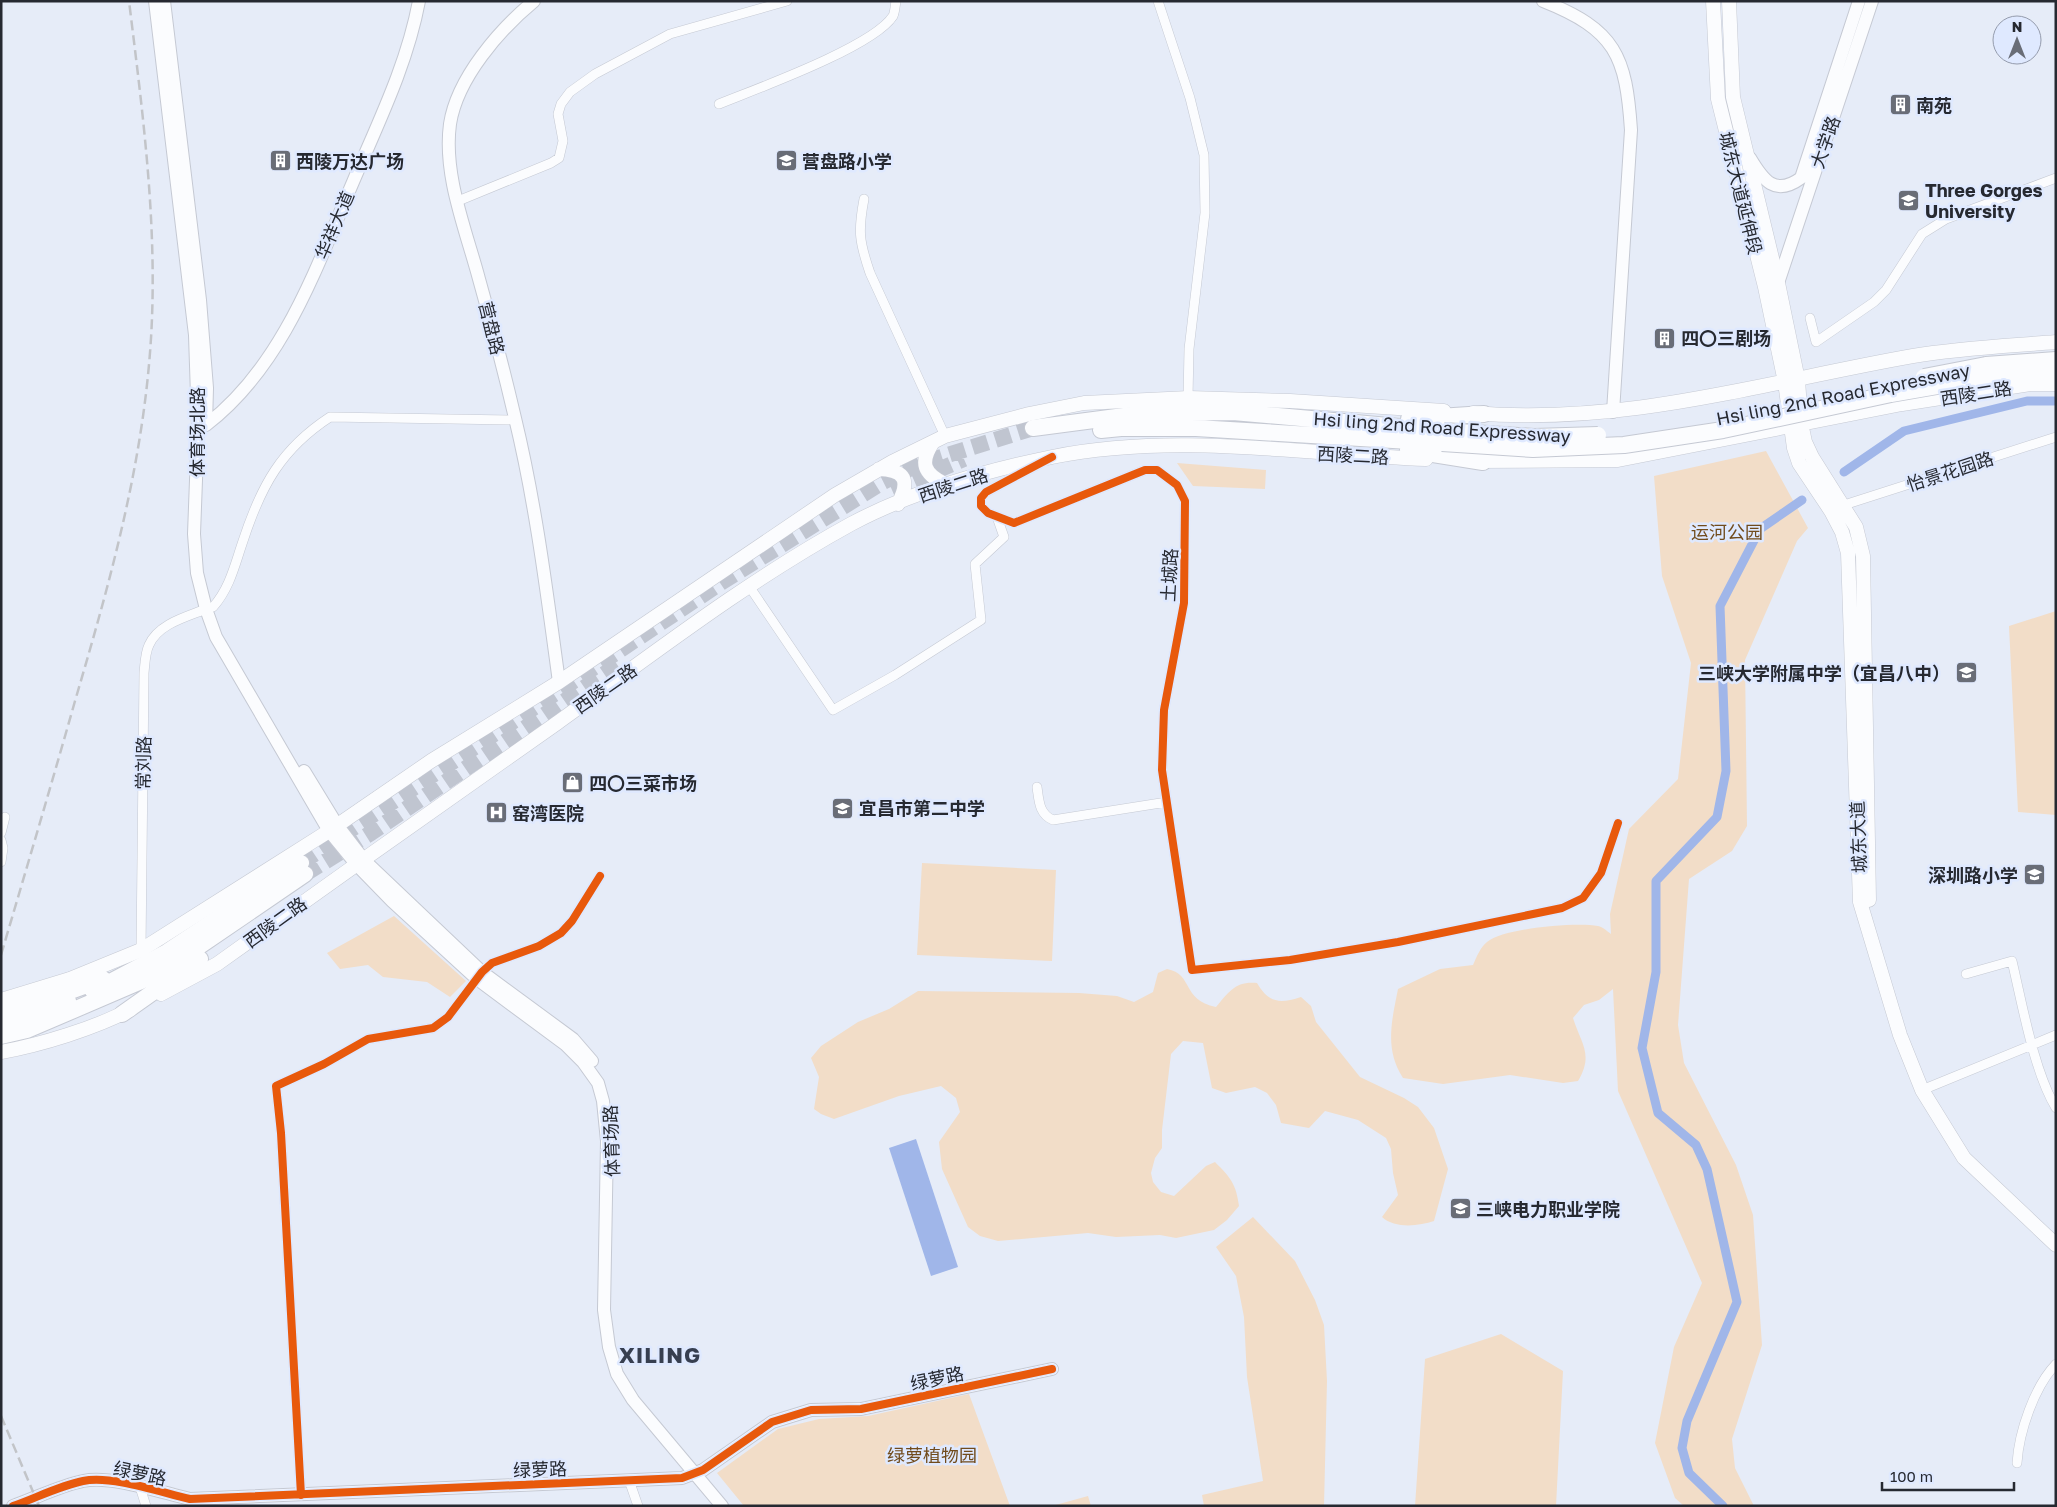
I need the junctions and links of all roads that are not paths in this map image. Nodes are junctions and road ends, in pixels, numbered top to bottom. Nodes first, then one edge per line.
1 (155, 1) edge
2 (164, 1) edge
3 (419, 1) edge
4 (534, 1) edge
5 (787, 1) edge
6 (896, 1) edge
7 (1158, 1) edge
8 (1543, 1) edge
9 (1713, 1) edge
10 (1729, 1) edge
11 (1859, 1) edge
12 (1872, 1) edge
13 (1570, 7) edge
14 (719, 104) dead end
15 (1747, 154) junction
16 (2056, 178) edge
17 (864, 199) dead end
18 (458, 201) junction
19 (1778, 283) junction
20 (1810, 318) dead end
21 (2056, 342) edge
22 (2056, 360) edge
23 (1987, 371) junction
24 (2056, 374) edge
25 (1792, 381) junction
26 (2056, 384) edge
27 (1188, 398) junction
28 (1613, 412) junction
29 (1484, 414) junction
30 (516, 420) junction
31 (1339, 421) junction
32 (1795, 424) junction
33 (206, 425) junction
34 (1257, 430) junction
35 (1443, 437) junction
36 (2056, 437) edge
37 (939, 439) junction
38 (1052, 457) junction
39 (1483, 462) junction
40 (880, 469) junction
41 (946, 484) junction
42 (898, 504) junction
43 (1844, 505) junction
44 (996, 517) junction
45 (749, 586) junction
46 (209, 608) junction
47 (558, 682) junction
48 (1037, 787) dead end
49 (1167, 802) junction
50 (5, 817) dead end
51 (1618, 823) dead end
52 (333, 828) junction
53 (1, 833) edge
54 (1, 840) edge
55 (1, 862) edge
56 (360, 862) junction
57 (306, 873) junction
58 (600, 876) dead end
59 (141, 950) junction
60 (167, 952) junction
61 (1966, 974) dead end
62 (479, 975) junction
63 (1, 1000) edge
64 (1, 1009) edge
65 (122, 1014) junction
66 (1, 1023) edge
67 (26, 1024) junction
68 (2056, 1035) edge
69 (1, 1036) edge
70 (2033, 1045) junction
71 (1, 1052) edge
72 (1926, 1089) junction
73 (2056, 1108) edge
74 (2056, 1232) edge
75 (2056, 1244) edge
76 (2056, 1364) edge
77 (1052, 1369) dead end
78 (2017, 1463) dead end
79 (699, 1472) junction
80 (629, 1480) junction
81 (140, 1488) junction
82 (301, 1495) junction
83 (13, 1506) edge
84 (146, 1506) edge
85 (638, 1506) edge
86 (722, 1506) edge
87 (728, 1506) edge

1 - 46 main road, 体育场北路
2 - 33 main road, 体育场北路
3 - 33 main road, 华祥大道
4 - 18 main road, 营盘路
5 - 18 street
6 - 14 street
7 - 27 street
8 - 13 main road
9 - 25 main road, 城东大道延伸段
10 - 15 main road, 城东大道延伸段
11 - 15 main road, 大学路
12 - 19 main road, 大学路
13 - 28 main road
15 - 19 main road, 城东大道延伸段
16 - 20 street
17 - 37 street
18 - 30 main road, 营盘路
19 - 25 main road, 城东大道延伸段
21 - 25 main road, 西陵二路
22 - 23 highway, Hsi ling 2nd Road Expressway
23 - 24 highway, Hsi ling 2nd Road Expressway
23 - 35 highway, Hsi ling 2nd Road Expressway, bridge
25 - 28 main road, 西陵二路
25 - 32 main road, 城东大道
26 - 32 main road, 西陵二路
27 - 29 main road, 西陵二路
27 - 37 main road, 西陵二路
28 - 29 main road, 西陵二路
29 - 31 highway
30 - 46 street
30 - 47 main road, 营盘路
31 - 34 highway, Hsi ling 2nd Road Expressway
31 - 35 highway, Hsi ling 2nd Road Expressway
32 - 39 main road, 西陵二路
32 - 43 main road, 城东大道
32 - 72 main road, 城东大道
33 - 46 main road, 体育场北路
34 - 35 highway, Hsi ling 2nd Road Expressway
34 - 39 highway
36 - 43 street, 怡景花园路
37 - 40 main road, 西陵二路
37 - 41 main road
38 - 39 main road, 西陵二路
38 - 41 main road, 西陵二路
38 - 44 street
40 - 42 main road
40 - 47 main road, 西陵二路
41 - 42 main road, 西陵二路
42 - 45 main road, 西陵二路
43 - 72 main road, 城东大道
44 - 45 street
44 - 49 street, 土城路
45 - 56 main road, 西陵二路
46 - 52 main road, 体育场北路
46 - 59 street, 常刘路
47 - 52 main road, 西陵二路
48 - 49 street
49 - 51 street, 土城路
50 - 53 street
52 - 56 main road, 体育场路
52 - 59 main road, 西陵二路
54 - 55 street
56 - 62 main road, 体育场路
56 - 65 main road, 西陵二路
57 - 60 highway
57 - 65 highway
57 - 67 highway
58 - 62 street
59 - 63 main road, 西陵二路
60 - 64 highway
60 - 67 highway
61 - 70 street
62 - 79 main road, 体育场路
62 - 82 street
65 - 71 main road, 西陵二路
66 - 67 highway
67 - 69 highway
68 - 70 street
70 - 72 street
70 - 73 street
72 - 74 main road, 城东大道
72 - 75 main road, 城东大道
76 - 78 street
77 - 79 main road, 绿萝路
79 - 80 main road, 绿萝路
79 - 86 main road, 体育场路
79 - 87 main road, 体育场路
80 - 82 main road, 绿萝路
80 - 85 street
81 - 82 main road, 绿萝路
81 - 83 main road, 绿萝路
81 - 84 street

